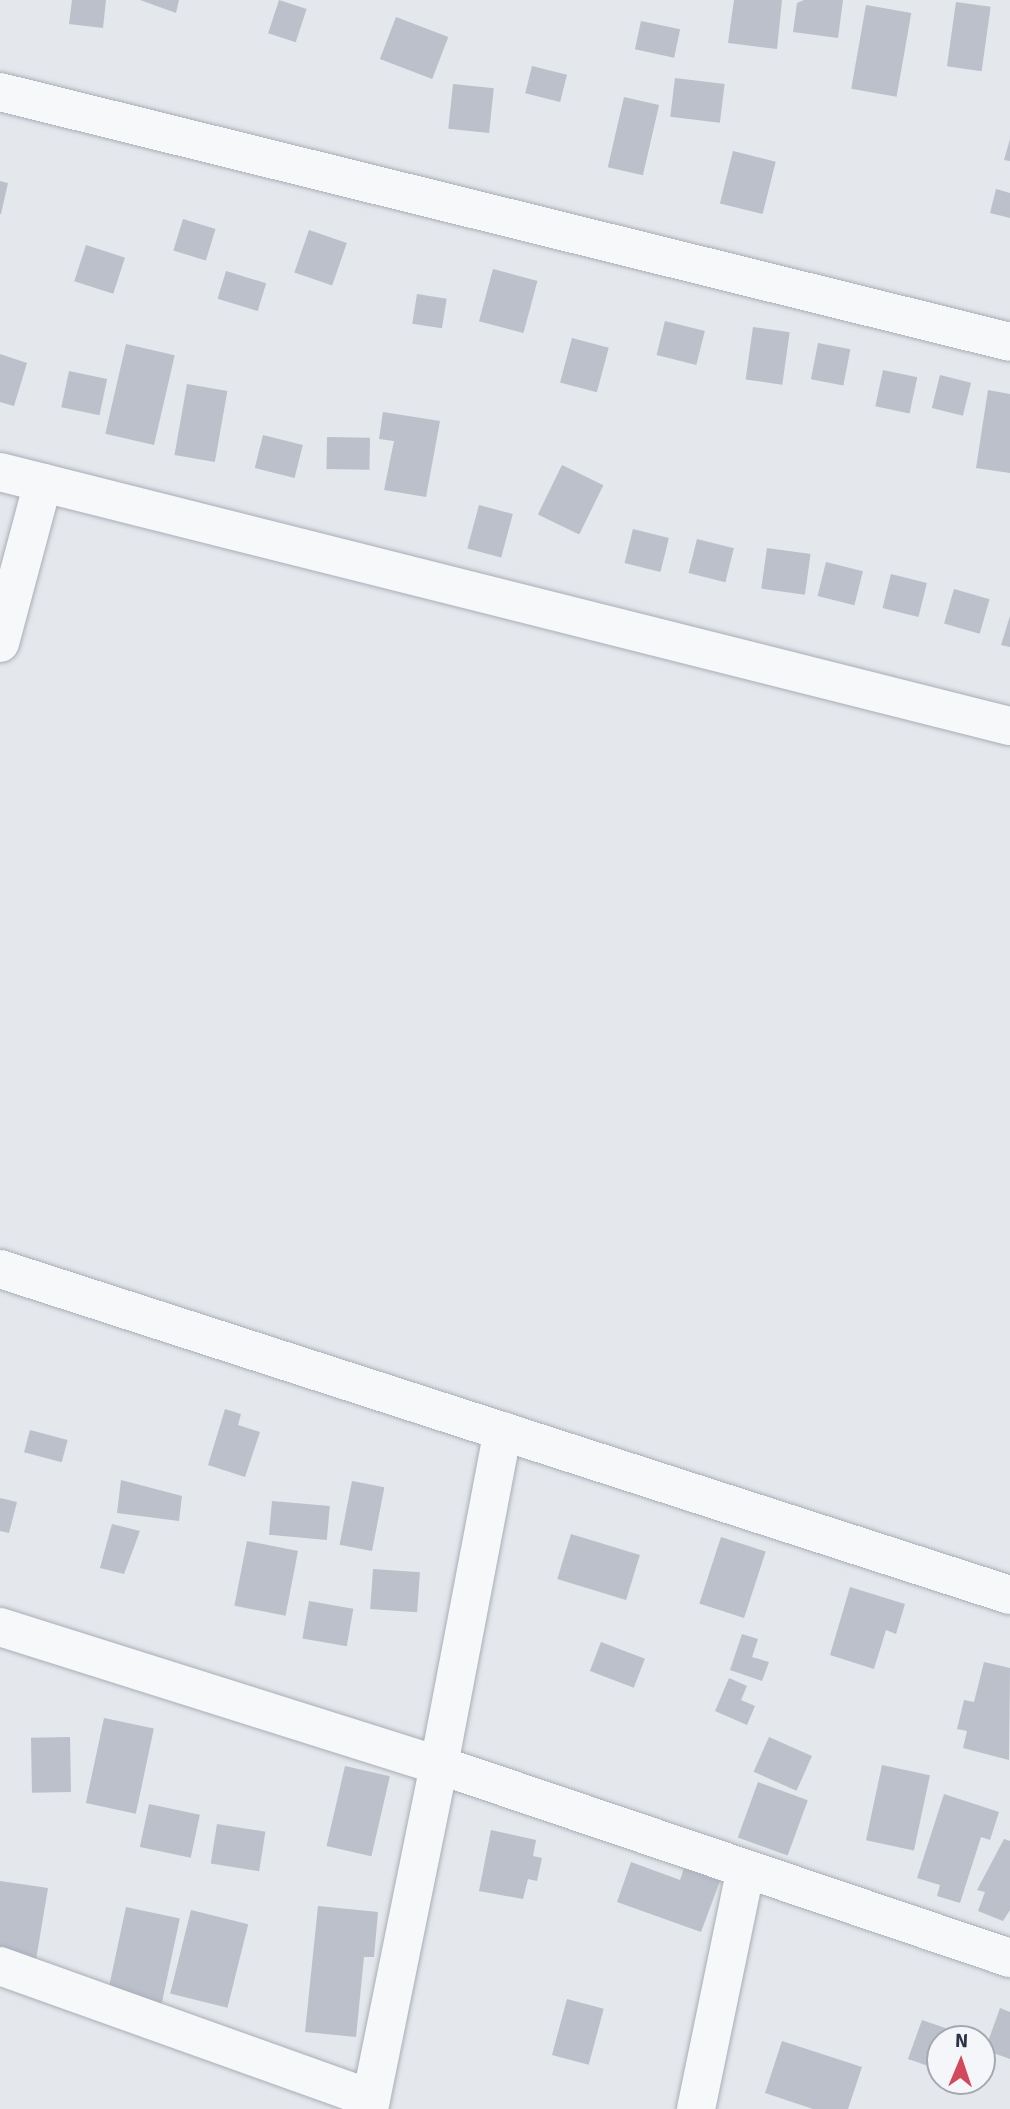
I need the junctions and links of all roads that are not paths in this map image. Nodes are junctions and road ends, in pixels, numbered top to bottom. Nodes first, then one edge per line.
1 (0, 92) edge
2 (1010, 342) edge
3 (0, 472) edge
4 (43, 483) junction
5 (0, 643) edge
6 (1010, 726) edge
7 (0, 1269) edge
8 (503, 1431) junction
9 (1010, 1595) edge
10 (0, 1628) edge
11 (439, 1765) junction
12 (745, 1871) junction
13 (1010, 1958) edge
14 (0, 1966) edge
15 (370, 2104) edge
16 (696, 2109) edge

1 - 2 street
3 - 4 street
4 - 5 street
4 - 6 street
7 - 8 street
8 - 9 street
8 - 11 street
10 - 11 street
11 - 12 street
11 - 15 street
12 - 13 street
12 - 16 street
14 - 15 street

